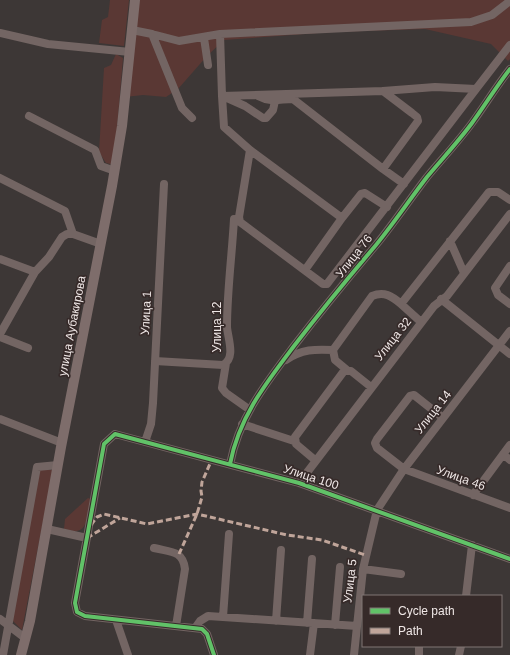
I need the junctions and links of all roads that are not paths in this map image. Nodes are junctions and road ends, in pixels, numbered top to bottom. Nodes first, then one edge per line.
1 (135, 0) edge
2 (510, 1) edge
3 (132, 30) junction
4 (0, 34) edge
5 (152, 34) junction
6 (220, 34) junction
7 (204, 38) junction
8 (510, 46) edge
9 (130, 52) junction
10 (208, 65) dead end
11 (510, 69) edge
12 (476, 89) junction
13 (383, 91) junction
14 (224, 96) junction
15 (258, 96) junction
16 (275, 101) junction
17 (29, 116) dead end
18 (192, 118) dead end
19 (250, 150) junction
20 (383, 169) junction
21 (115, 171) junction
22 (0, 178) edge
23 (164, 184) dead end
24 (404, 184) junction
25 (510, 200) edge
26 (387, 207) junction
27 (510, 214) edge
28 (342, 218) junction
29 (234, 219) dead end
30 (73, 234) junction
31 (450, 241) junction
32 (101, 244) junction
33 (0, 259) edge
34 (510, 266) edge
35 (305, 270) junction
36 (35, 272) junction
37 (464, 273) junction
38 (441, 300) junction
39 (401, 304) junction
40 (510, 304) edge
41 (421, 322) junction
42 (510, 331) edge
43 (0, 336) edge
44 (499, 345) junction
45 (28, 348) dead end
46 (333, 350) junction
47 (510, 354) edge
48 (156, 361) junction
49 (226, 364) junction
50 (279, 365) junction
51 (347, 370) junction
52 (371, 387) junction
53 (250, 410) junction
54 (443, 418) junction
55 (0, 419) edge
56 (242, 424) junction
57 (294, 441) junction
58 (145, 442) junction
59 (62, 443) junction
60 (510, 445) edge
61 (503, 454) junction
62 (316, 460) junction
63 (510, 460) edge
64 (230, 464) junction
65 (58, 465) junction
66 (404, 469) junction
67 (299, 483) junction
68 (473, 495) junction
69 (510, 508) edge
70 (377, 510) junction
71 (46, 530) junction
72 (229, 534) dead end
73 (87, 538) junction
74 (472, 545) junction
75 (154, 548) dead end
76 (281, 550) dead end
77 (312, 559) dead end
78 (510, 559) edge
79 (340, 567) dead end
80 (363, 569) junction
81 (401, 574) dead end
82 (466, 595) edge
83 (223, 617) junction
84 (0, 619) edge
85 (116, 620) junction
86 (276, 621) junction
87 (310, 623) junction
88 (335, 625) junction
89 (9, 626) junction
90 (176, 626) junction
91 (357, 626) junction
92 (195, 628) junction
93 (26, 638) junction
94 (3, 655) edge
95 (21, 655) edge
96 (128, 655) edge
97 (214, 655) edge
98 (310, 655) edge
99 (354, 655) edge

1 - 3 main road, улица Аубакирова
2 - 6 street
3 - 5 street
3 - 9 main road, улица Аубакирова
4 - 9 street
5 - 7 street
5 - 18 street
6 - 7 street
6 - 14 street
7 - 10 street
8 - 12 street
9 - 21 main road, улица Аубакирова
11 - 50 street, Улица 76
12 - 13 street
12 - 24 street
13 - 15 street
13 - 20 street
14 - 15 street
14 - 16 street
14 - 19 street
15 - 16 street
16 - 20 street
17 - 21 street
19 - 28 street
19 - 35 street
20 - 24 street
21 - 32 main road, улица Аубакирова
22 - 30 street
23 - 48 street, Улица 1
24 - 26 street
25 - 31 street
26 - 28 street
26 - 35 street
27 - 37 street, Улица 32
28 - 35 street
29 - 49 street, Улица 12
30 - 32 street
30 - 36 street
31 - 37 street
31 - 39 street
32 - 59 main road, улица Аубакирова
33 - 36 street
34 - 40 street
36 - 43 street
37 - 38 street, Улица 32
38 - 41 street, Улица 32
38 - 44 street
39 - 41 street
39 - 46 street
41 - 52 street, Улица 32
42 - 44 street, Улица 14
43 - 45 street
44 - 47 street
44 - 54 street, Улица 14
46 - 50 street
46 - 51 street
48 - 49 street, Улица 12
48 - 58 street, Улица 1
49 - 53 street
50 - 53 street, Улица 76
51 - 52 street
51 - 57 street
52 - 62 street, Улица 32
53 - 56 street, Улица 76
54 - 66 street, Улица 14
54 - 66 street, Улица 46
55 - 59 street
56 - 57 street
56 - 64 street, Улица 76
57 - 62 street
58 - 64 street, Улица 100
58 - 73 street, Улица 100
59 - 65 main road, улица Аубакирова
60 - 61 street
61 - 63 street
61 - 68 street
62 - 67 street, Улица 32
64 - 67 street, Улица 100
65 - 71 main road, улица Аубакирова
65 - 89 street
66 - 68 street, Улица 46
66 - 70 street, Улица 14
67 - 70 street, Улица 100
68 - 69 street, Улица 46
70 - 74 street, Улица 100
70 - 80 street, Улица 5
71 - 73 street
71 - 93 main road, улица Аубакирова
72 - 83 street
73 - 85 street
74 - 78 street, Улица 100
74 - 82 street
75 - 90 street
76 - 86 street
77 - 87 street
79 - 88 street
80 - 81 street
80 - 91 street, Улица 5
83 - 86 street
83 - 92 street
84 - 89 street
85 - 90 street
85 - 96 street
86 - 87 street
87 - 88 street
87 - 98 street
88 - 91 street
89 - 93 street
89 - 94 street
90 - 92 street
91 - 99 street, Улица 5
92 - 97 street
93 - 95 main road, улица Аубакирова

